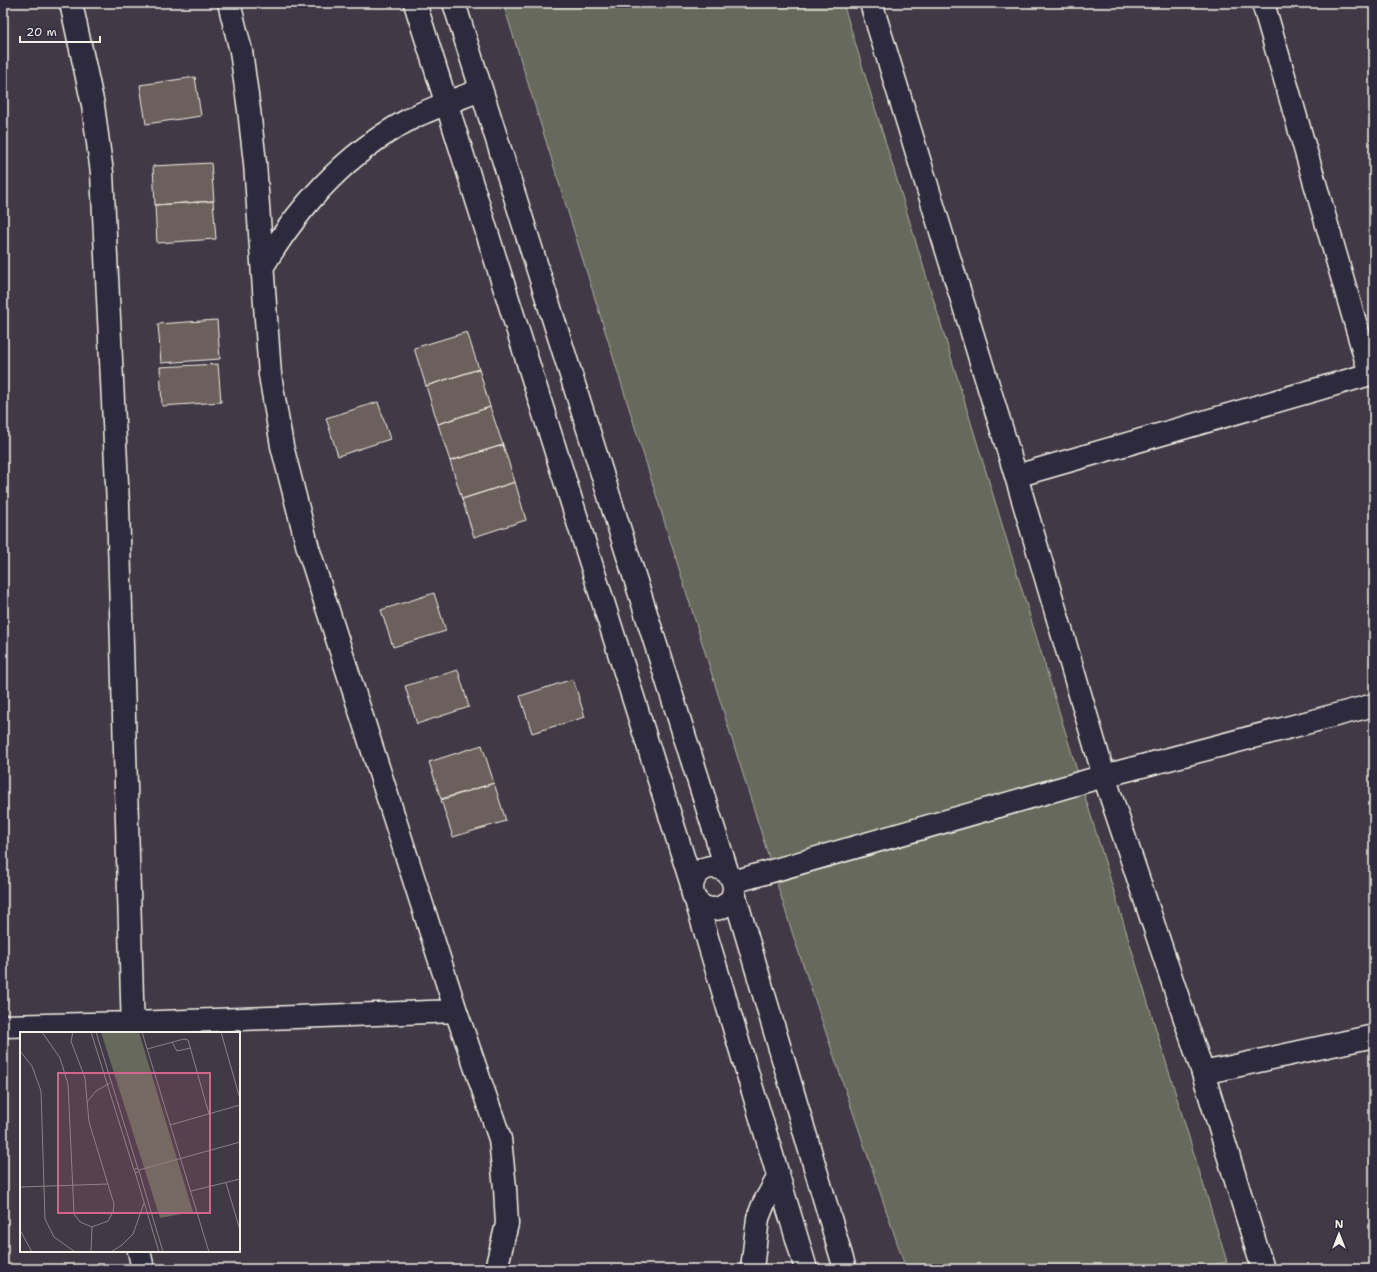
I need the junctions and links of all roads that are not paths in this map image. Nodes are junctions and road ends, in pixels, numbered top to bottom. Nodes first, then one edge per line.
1 (71, 3) edge
2 (229, 3) edge
3 (415, 3) edge
4 (454, 3) edge
5 (871, 3) edge
6 (1263, 3) edge
7 (480, 90) junction
8 (446, 103) junction
9 (263, 266) junction
10 (1372, 373) edge
11 (1016, 476) junction
12 (1374, 705) edge
13 (1104, 776) junction
14 (691, 882) junction
15 (731, 882) junction
16 (697, 904) junction
17 (456, 1011) junction
18 (3, 1026) edge
19 (133, 1028) edge
20 (1374, 1036) edge
21 (1204, 1074) junction
22 (778, 1178) junction
23 (139, 1252) edge
24 (143, 1269) edge
25 (496, 1269) edge
26 (752, 1269) edge
27 (806, 1269) edge
28 (845, 1269) edge
29 (1264, 1269) edge

1 - 19 street
2 - 9 street
3 - 8 street
4 - 7 street
5 - 11 street
6 - 10 street
7 - 8 street
7 - 15 street
8 - 9 street
8 - 14 street
9 - 17 street
10 - 11 street
11 - 13 street
12 - 13 street
13 - 15 street
13 - 21 street
14 - 15 street
14 - 16 street
15 - 16 street
15 - 28 street
16 - 22 street
17 - 19 street
17 - 25 street
18 - 19 street
20 - 21 street
21 - 29 street
22 - 26 street
22 - 27 street
23 - 24 street

